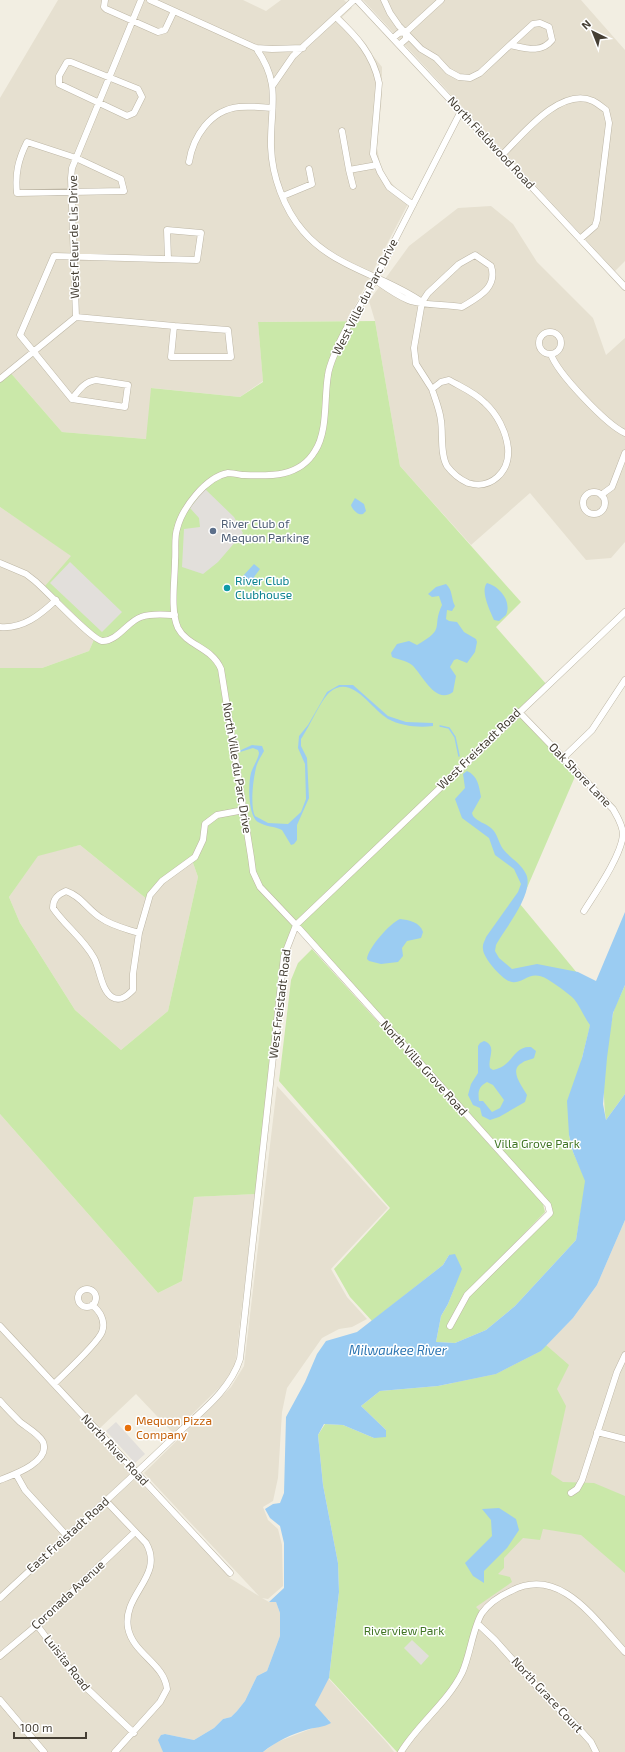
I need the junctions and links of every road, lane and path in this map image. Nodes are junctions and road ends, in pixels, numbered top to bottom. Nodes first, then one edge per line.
1 (104, 0) edge
2 (141, 0) edge
3 (150, 0) edge
4 (356, 0) edge
5 (384, 0) edge
6 (441, 0) edge
7 (174, 11) junction
8 (336, 18) junction
9 (132, 21) junction
10 (406, 32) junction
11 (393, 38) junction
12 (399, 45) junction
13 (510, 45) junction
14 (256, 48) junction
15 (303, 48) junction
16 (108, 78) junction
17 (273, 85) junction
18 (98, 103) junction
19 (272, 108) junction
20 (461, 111) junction
21 (342, 131) dead end
22 (502, 155) junction
23 (76, 158) junction
24 (189, 162) dead end
25 (377, 165) junction
26 (309, 169) dead end
27 (349, 170) junction
28 (353, 186) dead end
29 (71, 192) junction
30 (283, 196) junction
31 (413, 205) junction
32 (580, 239) junction
33 (73, 257) junction
34 (168, 259) junction
35 (375, 278) junction
36 (625, 287) edge
37 (422, 302) junction
38 (76, 318) junction
39 (174, 326) junction
40 (34, 350) junction
41 (551, 354) dead end
42 (0, 379) edge
43 (432, 388) junction
44 (72, 399) junction
45 (625, 433) edge
46 (625, 453) edge
47 (601, 495) dead end
48 (0, 563) edge
49 (56, 600) junction
50 (625, 612) edge
51 (175, 615) junction
52 (0, 627) edge
53 (625, 680) edge
54 (519, 712) junction
55 (563, 758) junction
56 (244, 810) junction
57 (584, 911) dead end
58 (296, 925) junction
59 (139, 933) junction
60 (92, 1305) dead end
61 (0, 1326) edge
62 (450, 1326) dead end
63 (625, 1355) edge
64 (54, 1384) junction
65 (0, 1401) edge
66 (597, 1432) junction
67 (625, 1439) edge
68 (137, 1473) junction
69 (16, 1474) junction
70 (0, 1480) edge
71 (571, 1493) dead end
72 (106, 1501) junction
73 (135, 1532) junction
74 (67, 1536) junction
75 (230, 1573) dead end
76 (0, 1598) edge
77 (478, 1624) junction
78 (37, 1625) junction
79 (625, 1652) edge
80 (0, 1656) edge
81 (0, 1700) edge
82 (134, 1733) junction
83 (44, 1752) edge
84 (115, 1752) edge
85 (401, 1752) edge
86 (596, 1752) edge

1 - 9 street
2 - 9 street, West Fleur de Lis Drive
3 - 7 street
4 - 8 street
4 - 11 street, North Fieldwood Road
5 - 10 street
6 - 10 street
7 - 9 street
7 - 14 street
8 - 15 street
8 - 25 street
9 - 16 street, West Fleur de Lis Drive
10 - 11 street
10 - 12 street
10 - 13 street
11 - 12 street, North Fieldwood Road
12 - 20 street, North Fieldwood Road
13 - 13 street
14 - 15 street
14 - 17 street
15 - 17 street
16 - 18 street, West Fleur de Lis Drive
16 - 18 street
16 - 18 street
17 - 19 street
18 - 23 street, West Fleur de Lis Drive
19 - 24 street
19 - 30 street
20 - 22 street, North Fieldwood Road
20 - 31 street, West Ville du Parc Drive
21 - 27 street
22 - 32 street, North Fieldwood Road
22 - 32 street
23 - 29 street, West Fleur de Lis Drive
23 - 29 street
23 - 29 street
25 - 27 street
25 - 31 street
26 - 30 street
27 - 28 street
29 - 33 street, West Fleur de Lis Drive
30 - 35 street
31 - 35 street, West Ville du Parc Drive
32 - 36 street, North Fieldwood Road
33 - 34 street
33 - 38 street, West Fleur de Lis Drive
33 - 40 street
34 - 34 street
35 - 37 street
35 - 51 street, West Ville du Parc Drive
37 - 37 street
37 - 43 street
38 - 39 street
38 - 40 street
39 - 39 street
40 - 42 street
40 - 44 street
41 - 45 street
43 - 43 street
44 - 44 street
46 - 47 street
48 - 49 street
49 - 51 street
49 - 52 street
50 - 54 street, West Freistadt Road
51 - 56 street, North Ville du Parc Drive
53 - 55 street
54 - 55 street, Oak Shore Lane
54 - 58 street, West Freistadt Road
55 - 57 street, Oak Shore Lane
56 - 58 street, North Ville du Parc Drive
56 - 59 street
58 - 62 street, North Villa Grove Road
58 - 68 street, West Freistadt Road
59 - 59 street
60 - 64 street
61 - 64 street, North River Road
63 - 66 street
64 - 68 street, North River Road
65 - 69 street
66 - 67 street
66 - 71 street
68 - 72 street, East Freistadt Road
68 - 75 street, North River Road
69 - 70 street
69 - 74 street
72 - 73 street
72 - 74 street, East Freistadt Road
73 - 78 street, Coronada Avenue
73 - 82 street
74 - 76 street, East Freistadt Road
77 - 79 street
77 - 85 street
77 - 86 street, North Grace Court
78 - 80 street, Coronada Avenue
78 - 82 street, Luisita Road
81 - 83 street
82 - 84 street

